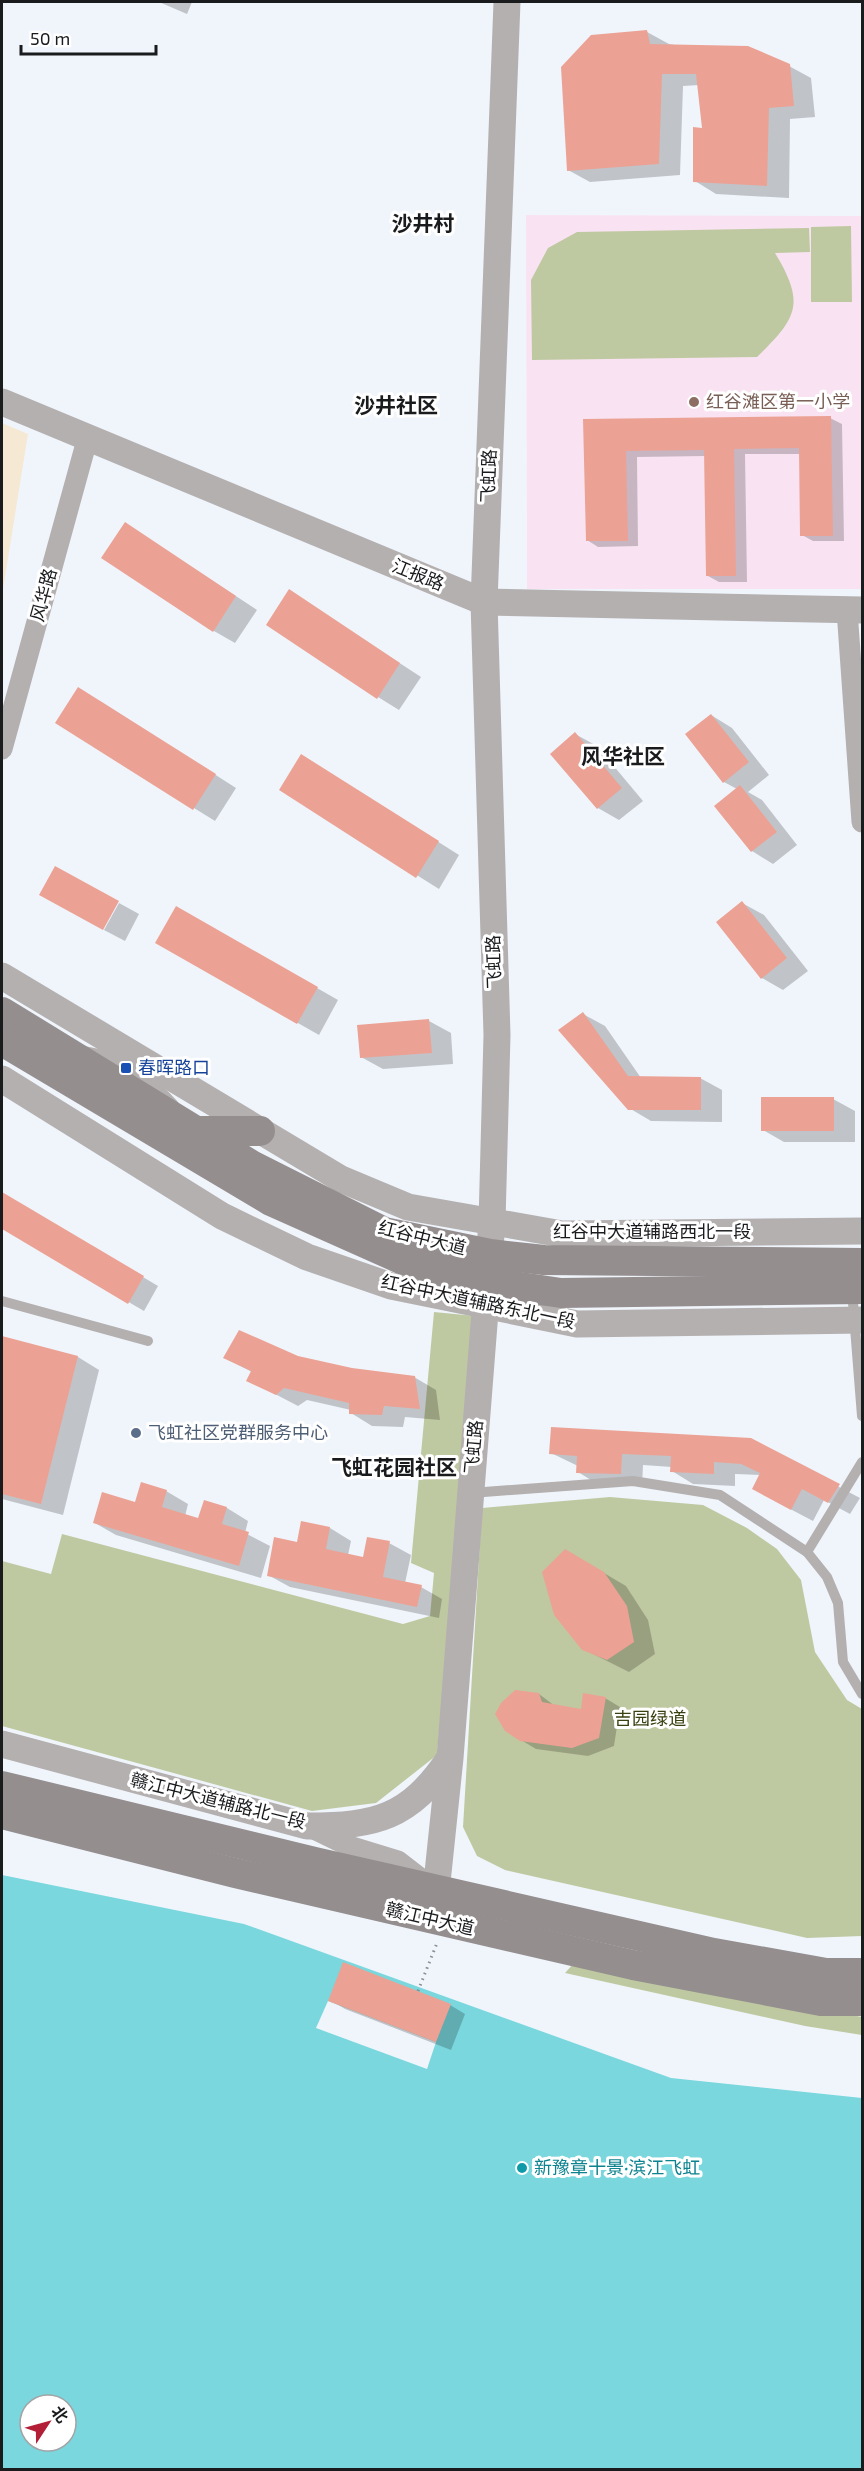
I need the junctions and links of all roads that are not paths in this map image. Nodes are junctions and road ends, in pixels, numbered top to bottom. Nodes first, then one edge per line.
1 (507, 2) edge
2 (2, 402) edge
3 (87, 440) junction
4 (484, 602) junction
5 (855, 610) edge
6 (2, 749) edge
7 (862, 822) edge
8 (2, 976) edge
9 (2, 1012) edge
10 (2, 1041) edge
11 (2, 1079) edge
12 (195, 1131) junction
13 (260, 1131) junction
14 (492, 1222) junction
15 (862, 1231) edge
16 (488, 1281) junction
17 (859, 1281) edge
18 (2, 1301) edge
19 (858, 1320) edge
20 (148, 1341) dead end
21 (862, 1416) edge
22 (862, 1462) edge
23 (471, 1493) junction
24 (807, 1552) junction
25 (862, 1694) edge
26 (2, 1744) edge
27 (450, 1758) junction
28 (11, 1788) edge
29 (2, 1814) edge
30 (307, 1826) junction
31 (435, 1889) junction
32 (433, 1920) junction
33 (862, 1973) edge
34 (862, 2001) edge

1 - 4 street, 飞虹路
2 - 3 street, 江报路
3 - 4 street, 江报路
3 - 6 street, 风华路
4 - 5 street, 江报路
4 - 14 street, 飞虹路
5 - 7 street
8 - 13 street, 红谷中大道辅路西北一段
9 - 12 main road, 红谷中大道
10 - 16 main road, 红谷中大道
11 - 16 street, 红谷中大道辅路东北一段
12 - 13 main road
12 - 16 main road, 红谷中大道
13 - 14 street, 红谷中大道辅路西北一段
14 - 15 street, 红谷中大道辅路西北一段
14 - 16 street, 飞虹路
16 - 17 main road, 红谷中大道
16 - 19 street, 红谷中大道辅路东北一段
16 - 23 street, 飞虹路
17 - 19 lane
18 - 20 lane
19 - 21 lane
22 - 24 lane
23 - 24 lane
23 - 27 street, 飞虹路
24 - 25 lane
26 - 30 street, 赣江中大道辅路北一段
27 - 30 street, 赣江中大道辅路北一段
27 - 31 street, 飞虹路
28 - 31 main road, 赣江中大道
29 - 32 main road, 赣江中大道
30 - 31 street
31 - 32 street, 飞虹路
31 - 33 main road, 赣江中大道
32 - 34 main road, 赣江中大道

